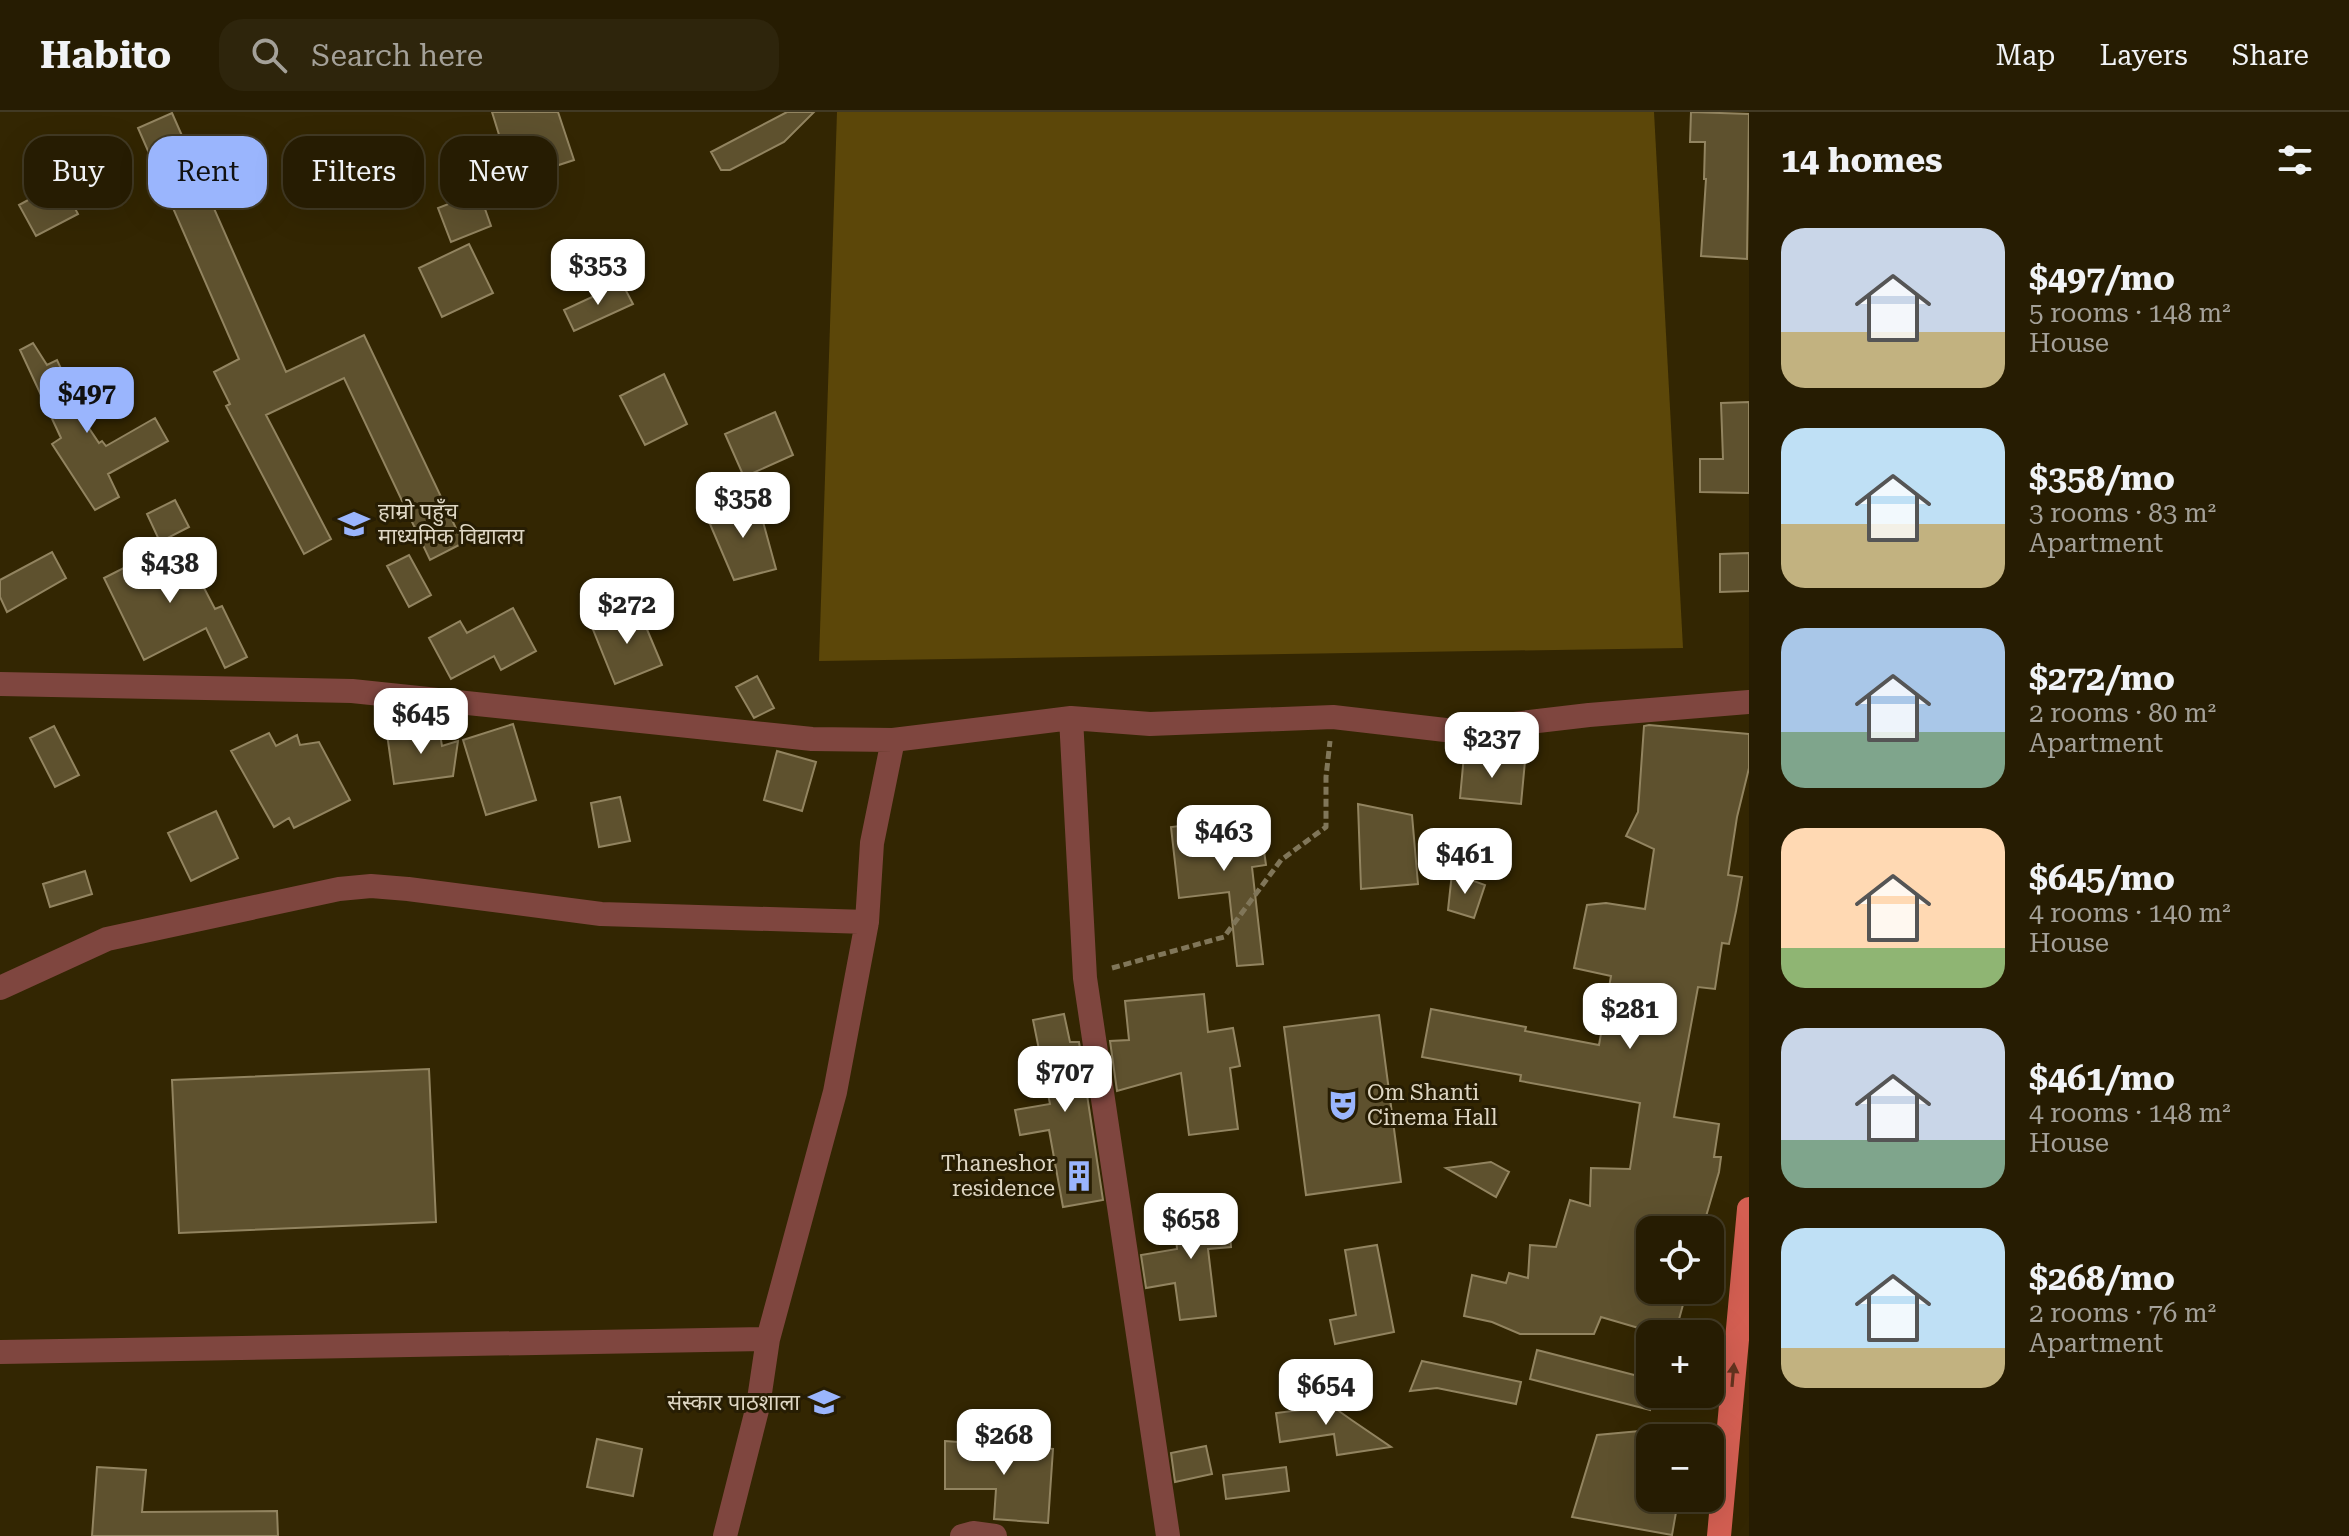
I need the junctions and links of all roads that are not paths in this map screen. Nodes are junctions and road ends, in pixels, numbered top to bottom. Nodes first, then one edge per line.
1 (0, 684) edge
2 (1749, 702) edge
3 (1071, 718) junction
4 (893, 740) junction
5 (867, 922) junction
6 (0, 988) edge
7 (1749, 1209) edge
8 (768, 1339) junction
9 (0, 1352) edge
10 (725, 1536) edge
11 (962, 1536) edge
12 (995, 1536) edge
13 (1168, 1536) edge
14 (1719, 1536) edge

1 - 4 street
2 - 3 street
3 - 4 street
3 - 13 street
4 - 5 street
5 - 6 street
5 - 8 street
14 -> 7 main road
8 - 9 street
8 - 10 street
11 - 12 street

